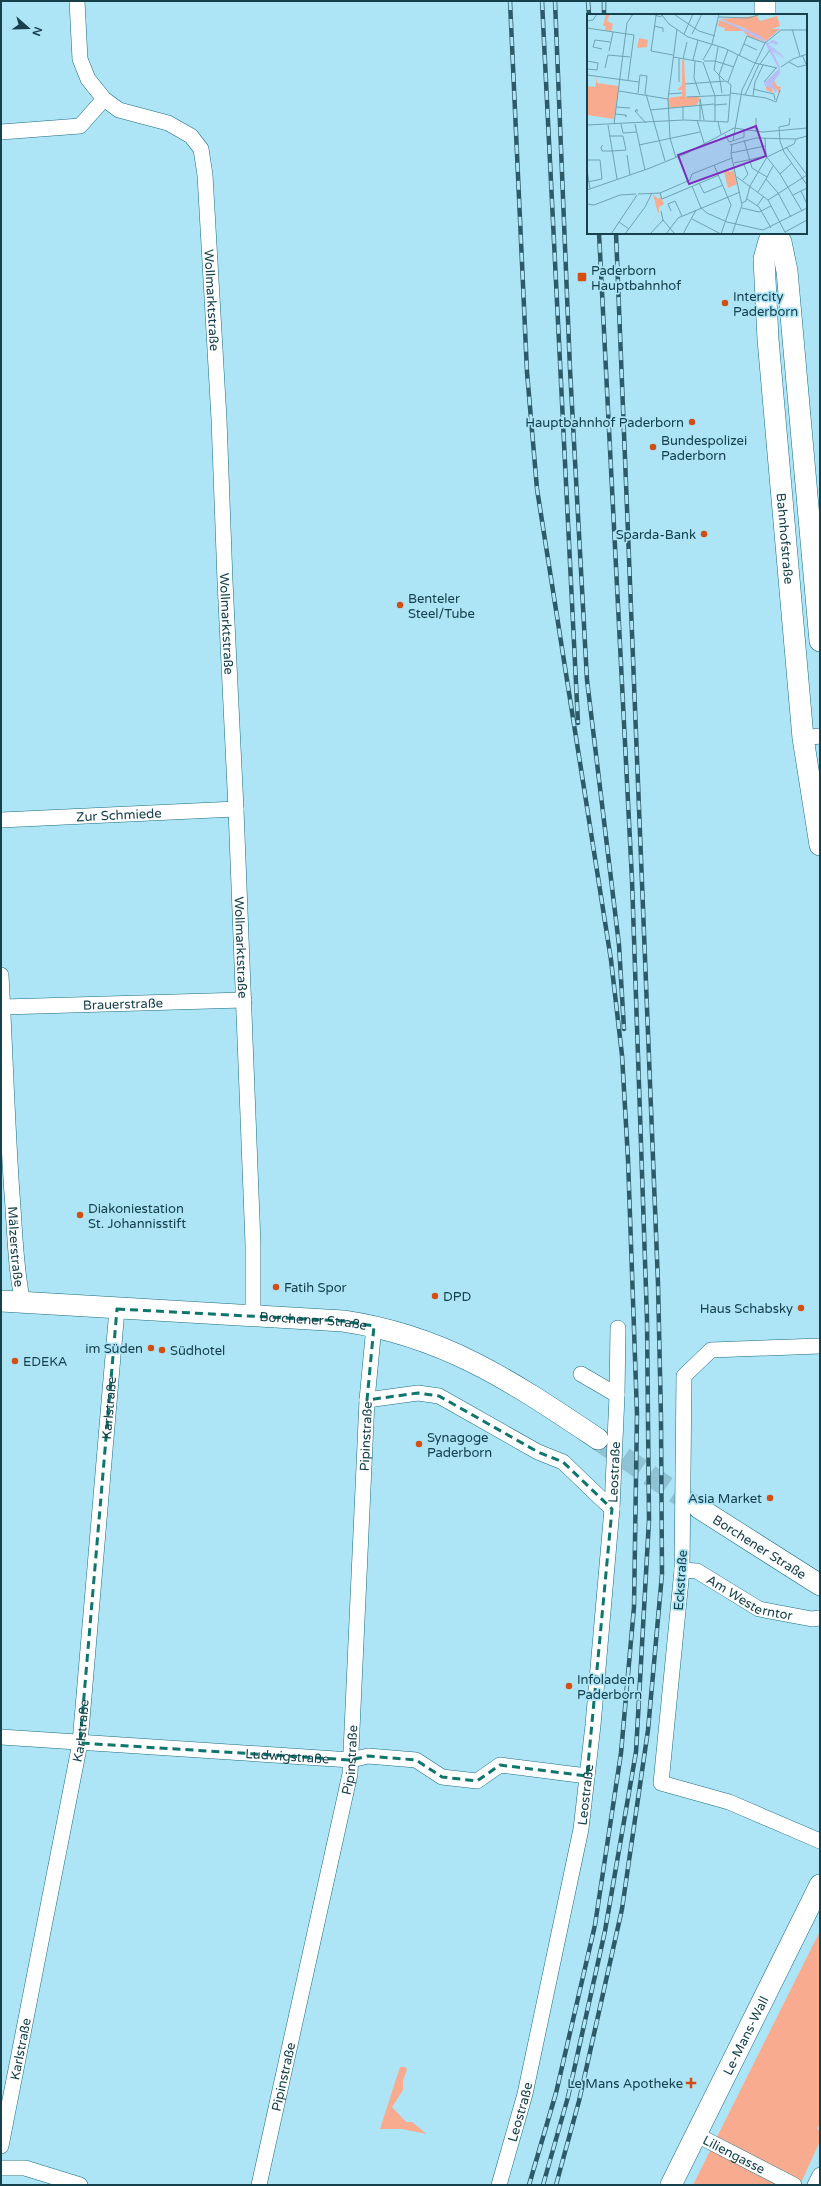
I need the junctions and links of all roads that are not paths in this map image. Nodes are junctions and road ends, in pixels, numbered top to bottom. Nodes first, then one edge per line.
1 (77, 1) edge
2 (764, 1) edge
3 (765, 14) edge
4 (104, 99) junction
5 (1, 132) edge
6 (774, 234) edge
7 (776, 234) edge
8 (820, 641) edge
9 (812, 737) edge
10 (236, 809) junction
11 (1, 820) edge
12 (820, 845) edge
13 (1, 975) edge
14 (244, 1000) junction
15 (3, 1007) junction
16 (1, 1301) edge
17 (23, 1303) junction
18 (117, 1309) junction
19 (253, 1316) junction
20 (374, 1326) junction
21 (618, 1328) dead end
22 (820, 1346) edge
23 (581, 1374) dead end
24 (617, 1395) junction
25 (366, 1400) junction
26 (598, 1440) tunnel mouth
27 (699, 1508) tunnel mouth
28 (612, 1509) junction
29 (682, 1570) junction
30 (820, 1585) edge
31 (819, 1618) edge
32 (1, 1737) edge
33 (80, 1743) junction
34 (351, 1760) junction
35 (587, 1776) junction
36 (820, 1841) edge
37 (820, 1885) edge
38 (695, 2134) junction
39 (1, 2146) edge
40 (1, 2168) edge
41 (820, 2175) edge
42 (80, 2185) edge
43 (259, 2185) edge
44 (499, 2185) edge
45 (671, 2185) edge
46 (794, 2185) edge
47 (815, 2185) edge

1 - 4 street, Wollmarktstraße
2 - 3 main road
4 - 5 street
4 - 10 street, Wollmarktstraße
6 - 9 main road, Bahnhofstraße
7 - 8 main road, Bahnhofstraße
9 - 12 main road, Bahnhofstraße
10 - 11 street, Zur Schmiede
10 - 14 street, Wollmarktstraße
13 - 15 street, Mälzerstraße
14 - 15 street, Brauerstraße
14 - 19 street, Wollmarktstraße
15 - 17 street, Mälzerstraße
16 - 17 main road, Borchener Straße
17 - 18 main road, Borchener Straße
18 - 19 main road, Borchener Straße
18 - 33 street, Karlstraße
19 - 20 main road, Borchener Straße
20 - 25 street, Pipinstraße
20 - 26 main road, Borchener Straße
21 - 24 street, Leostraße
22 - 29 street, Eckstraße
23 - 24 street
24 - 28 street, Leostraße
25 - 28 street
25 - 34 street, Pipinstraße
27 - 30 main road, Borchener Straße
28 - 35 street, Leostraße
29 - 31 street, Am Westerntor
29 - 36 street, Eckstraße
32 - 33 street, Ludwigstraße
33 - 34 street, Ludwigstraße
33 - 39 street, Karlstraße
34 - 35 street, Ludwigstraße
34 - 43 street, Pipinstraße
35 - 44 street, Leostraße
37 - 38 main road, Le-Mans-Wall
38 - 45 main road, Le-Mans-Wall
38 - 46 street, Liliengasse
40 - 42 street
41 - 47 street

